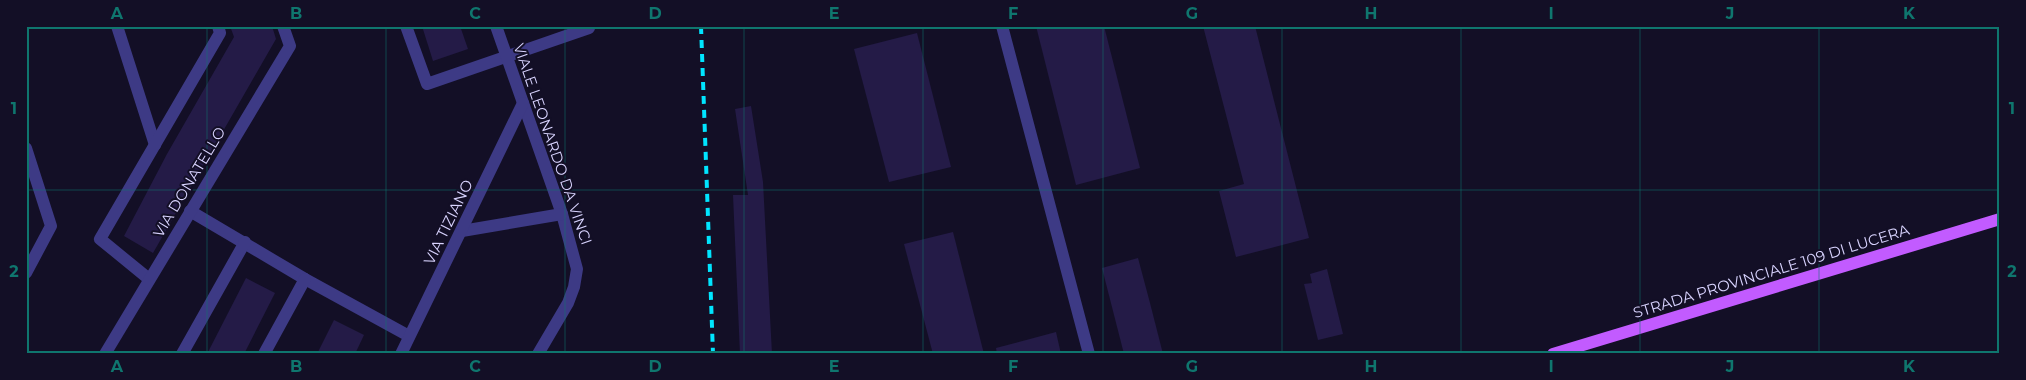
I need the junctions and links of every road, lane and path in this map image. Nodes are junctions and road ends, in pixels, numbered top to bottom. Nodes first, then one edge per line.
1 (117, 26) edge
2 (218, 26) edge
3 (283, 26) edge
4 (406, 26) edge
5 (496, 26) edge
6 (588, 26) edge
7 (1002, 26) edge
8 (507, 57) junction
9 (523, 103) junction
10 (155, 145) junction
11 (26, 148) edge
12 (190, 211) junction
13 (562, 214) junction
14 (2000, 219) edge
15 (462, 231) junction
16 (245, 242) junction
17 (26, 273) edge
18 (149, 279) junction
19 (305, 279) junction
20 (409, 336) junction
21 (105, 354) edge
22 (182, 354) edge
23 (264, 354) edge
24 (400, 354) edge
25 (538, 354) edge
26 (1089, 354) edge
27 (1553, 354) edge

1 - 10 street
2 - 10 street
3 - 12 street, VIA DONATELLO
4 - 8 street
5 - 8 street, VIALE LEONARDO DA VINCI
6 - 8 street
7 - 26 street
8 - 9 street, VIALE LEONARDO DA VINCI
9 - 13 street, VIALE LEONARDO DA VINCI
9 - 15 street, VIA TIZIANO
10 - 18 street
11 - 17 street
12 - 16 street
12 - 18 street, VIA DONATELLO
13 - 15 street
13 - 25 street, VIALE LEONARDO DA VINCI
14 - 27 main road, STRADA PROVINCIALE 109 DI LUCERA
15 - 20 street, VIA TIZIANO
16 - 19 street
16 - 22 street
18 - 21 street, VIA DONATELLO
19 - 20 street
19 - 23 street
20 - 24 street, VIA TIZIANO

